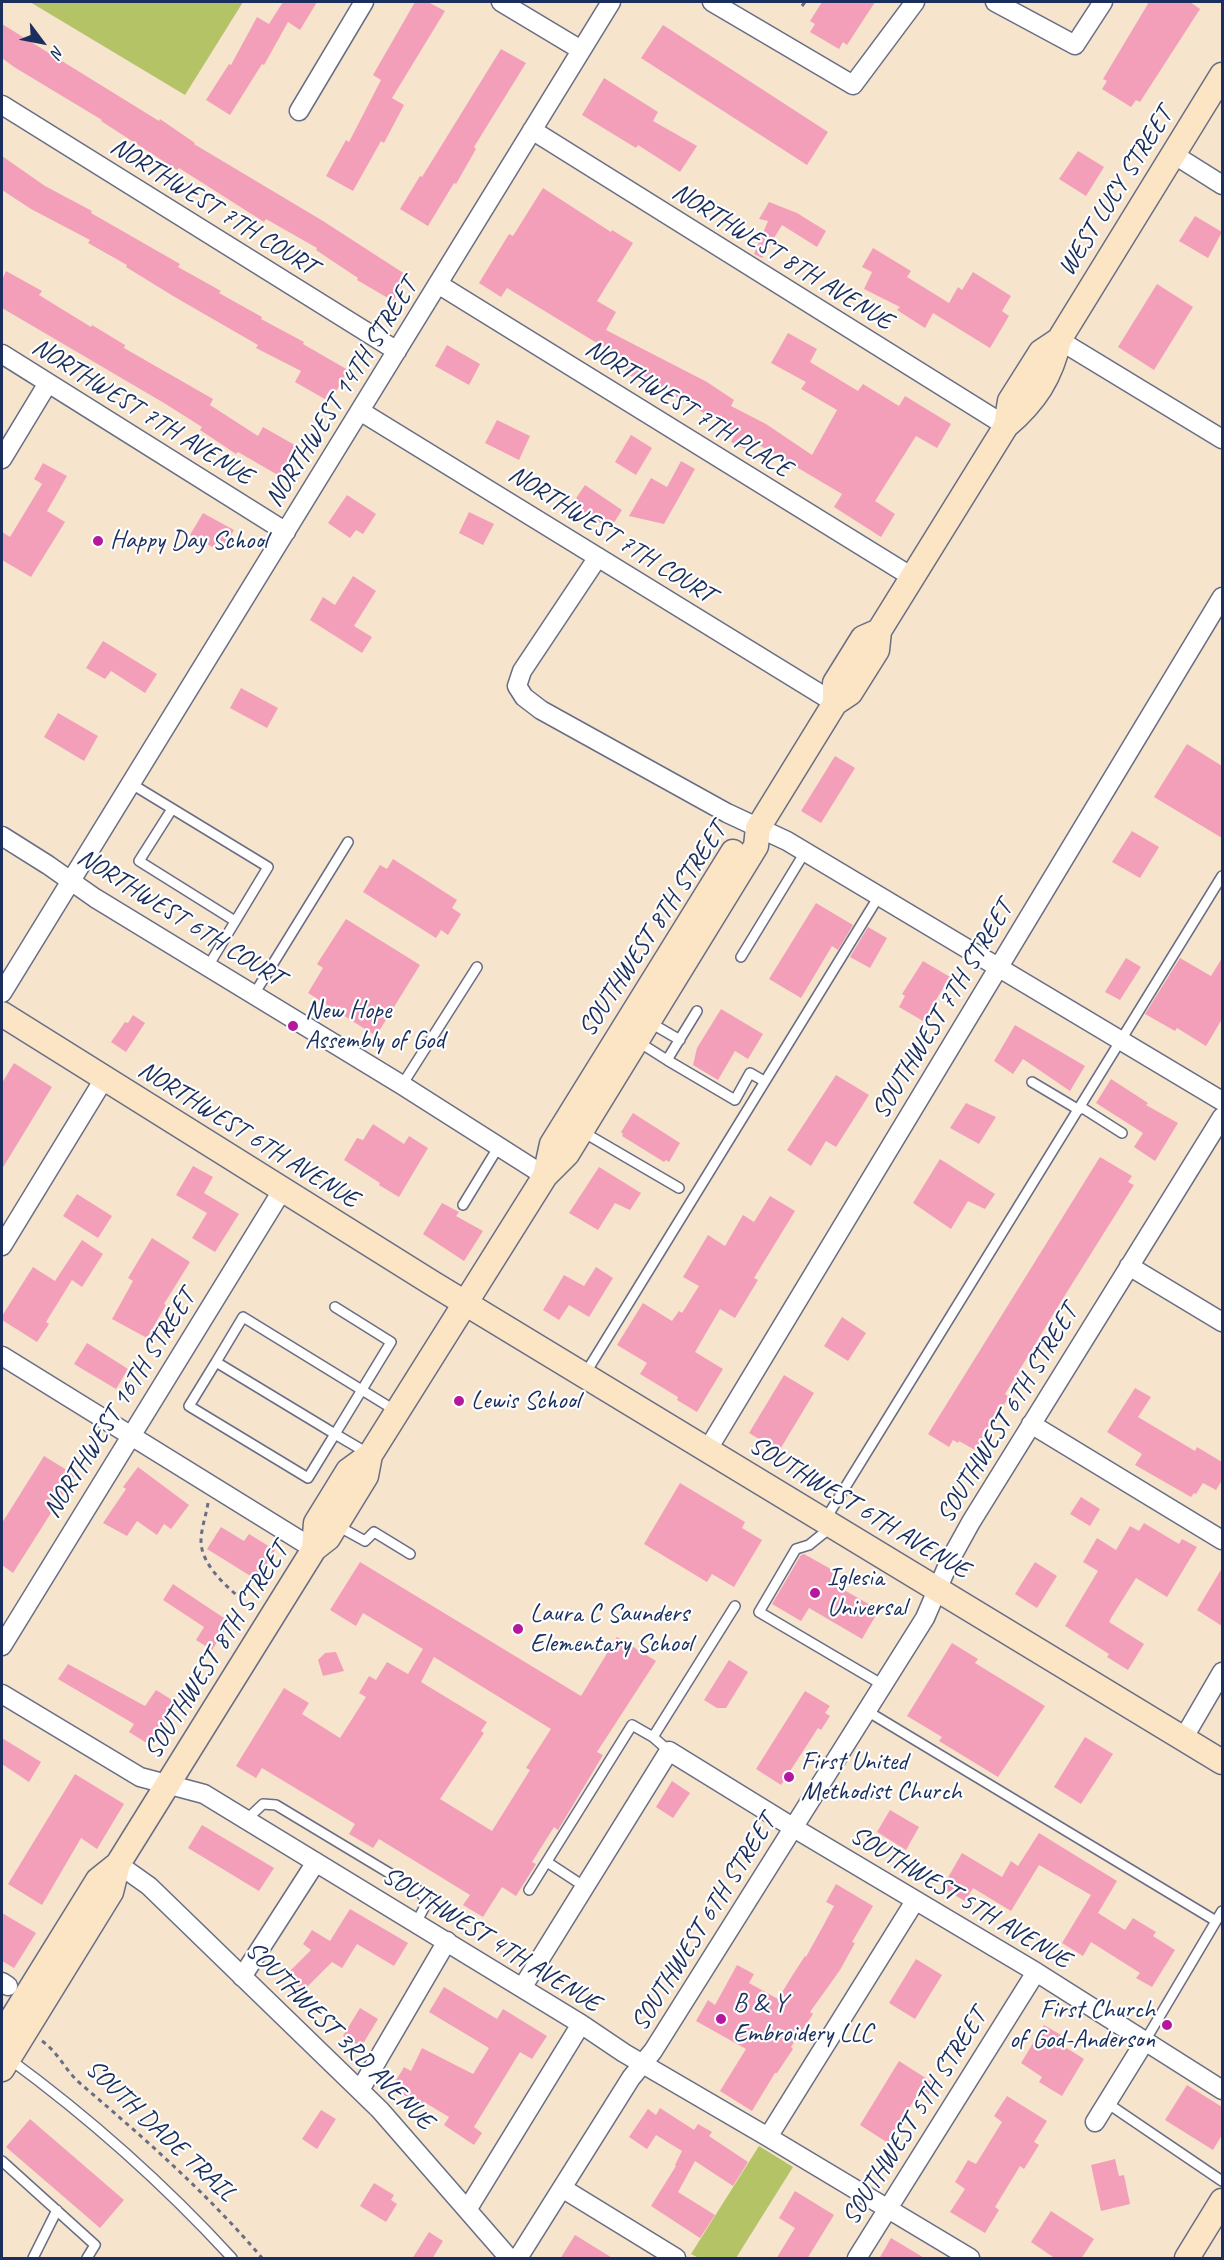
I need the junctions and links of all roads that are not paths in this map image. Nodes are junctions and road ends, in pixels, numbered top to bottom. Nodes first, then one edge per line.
1 (363, 2) edge
2 (501, 2) edge
3 (611, 2) edge
4 (712, 2) edge
5 (915, 2) edge
6 (995, 2) edge
7 (1103, 2) edge
8 (581, 50) junction
9 (1222, 75) edge
10 (2, 105) edge
11 (299, 111) dead end
12 (532, 130) junction
13 (1173, 154) junction
14 (1222, 185) edge
15 (438, 284) junction
16 (1059, 340) junction
17 (397, 351) junction
18 (2, 354) edge
19 (48, 383) junction
20 (360, 411) junction
21 (1006, 426) junction
22 (1222, 439) edge
23 (2, 459) edge
24 (286, 531) junction
25 (598, 557) junction
26 (912, 578) junction
27 (1222, 597) edge
28 (835, 703) junction
29 (130, 783) junction
30 (172, 809) junction
31 (758, 828) junction
32 (2, 836) edge
33 (348, 842) dead end
34 (805, 852) junction
35 (1222, 876) edge
36 (70, 880) junction
37 (879, 896) junction
38 (236, 921) junction
39 (741, 957) dead end
40 (477, 967) dead end
41 (207, 968) junction
42 (998, 969) junction
43 (2, 993) edge
44 (253, 996) junction
45 (697, 1011) dead end
46 (2, 1014) edge
47 (643, 1031) junction
48 (680, 1040) junction
49 (1121, 1042) junction
50 (668, 1060) junction
51 (104, 1079) junction
52 (764, 1081) junction
53 (1032, 1082) dead end
54 (402, 1085) junction
55 (1222, 1101) edge
56 (1080, 1109) junction
57 (1222, 1117) edge
58 (581, 1131) junction
59 (1122, 1133) dead end
60 (499, 1146) junction
61 (545, 1176) junction
62 (283, 1188) junction
63 (679, 1188) dead end
64 (463, 1205) dead end
65 (2, 1246) edge
66 (1129, 1266) junction
67 (466, 1303) junction
68 (335, 1307) dead end
69 (1222, 1323) edge
70 (2, 1356) edge
71 (216, 1362) junction
72 (584, 1376) junction
73 (362, 1390) junction
74 (397, 1412) junction
75 (1031, 1424) junction
76 (335, 1434) junction
77 (131, 1436) junction
78 (708, 1449) junction
79 (370, 1455) junction
80 (828, 1524) junction
81 (336, 1526) junction
82 (1222, 1540) edge
83 (314, 1549) junction
84 (410, 1554) dead end
85 (937, 1590) junction
86 (735, 1606) dead end
87 (2, 1646) edge
88 (1222, 1671) edge
89 (883, 1685) junction
90 (2, 1694) edge
91 (867, 1712) junction
92 (652, 1737) junction
93 (1183, 1739) junction
94 (669, 1751) junction
95 (1222, 1762) edge
96 (168, 1784) junction
97 (246, 1820) junction
98 (794, 1828) junction
99 (315, 1862) junction
100 (547, 1862) junction
101 (118, 1864) junction
102 (585, 1887) junction
103 (530, 1890) dead end
104 (915, 1900) junction
105 (1222, 1911) edge
106 (1216, 1921) junction
107 (416, 1923) junction
108 (447, 1941) junction
109 (1036, 1972) junction
110 (243, 1977) junction
111 (522, 1988) junction
112 (581, 2024) junction
113 (2, 2035) edge
114 (1145, 2041) junction
115 (4, 2060) edge
116 (642, 2064) junction
117 (360, 2090) junction
118 (1222, 2090) edge
119 (1107, 2103) junction
120 (1095, 2122) dead end
121 (768, 2137) junction
122 (2, 2161) edge
123 (1222, 2181) edge
124 (562, 2188) junction
125 (1222, 2201) edge
126 (888, 2209) junction
127 (57, 2210) junction
128 (467, 2210) junction
129 (33, 2259) edge
130 (87, 2259) edge
131 (232, 2259) edge
132 (509, 2259) edge
133 (518, 2259) edge
134 (676, 2259) edge
135 (857, 2259) edge
136 (970, 2259) edge
137 (1186, 2259) edge

1 - 11 street
2 - 8 street
3 - 8 street, NORTHWEST 14TH STREET
4 - 5 street
6 - 7 street
8 - 12 street, NORTHWEST 14TH STREET
9 - 13 street, WEST LUCY STREET
10 - 17 street, NORTHWEST 7TH COURT
12 - 15 street, NORTHWEST 14TH STREET
12 - 21 street, NORTHWEST 8TH AVENUE
13 - 14 street
13 - 16 street, WEST LUCY STREET
15 - 17 street, NORTHWEST 14TH STREET
15 - 26 street, NORTHWEST 7TH PLACE
16 - 21 street, WEST LUCY STREET
16 - 22 street
17 - 20 street, NORTHWEST 14TH STREET
18 - 19 street, NORTHWEST 7TH AVENUE
19 - 23 street
19 - 24 street, NORTHWEST 7TH AVENUE
20 - 24 street, NORTHWEST 14TH STREET
20 - 25 street, NORTHWEST 7TH COURT
21 - 26 street, WEST LUCY STREET
24 - 29 street, NORTHWEST 14TH STREET
25 - 28 street, NORTHWEST 7TH COURT
25 - 31 street
26 - 28 street, WEST LUCY STREET
27 - 42 street, SOUTHWEST 7TH STREET
28 - 31 street, WEST LUCY STREET
29 - 30 lane
29 - 36 street, NORTHWEST 14TH STREET
30 - 38 lane
30 - 38 lane
31 - 34 street
31 - 47 street, SOUTHWEST 8TH STREET
31 - 61 street, SOUTHWEST 8TH STREET
32 - 36 street, NORTHWEST 6TH COURT
33 - 44 lane
34 - 37 street
34 - 39 lane
35 - 49 lane
36 - 41 street, NORTHWEST 6TH COURT
36 - 43 street, NORTHWEST 14TH STREET
37 - 42 street
37 - 52 lane
38 - 41 lane
40 - 54 lane
41 - 44 street, NORTHWEST 6TH COURT
42 - 49 street
42 - 78 street, SOUTHWEST 7TH STREET
44 - 54 street, NORTHWEST 6TH COURT
45 - 48 lane
46 - 51 street, NORTHWEST 6TH AVENUE
47 - 48 lane
47 - 50 lane
47 - 58 street, SOUTHWEST 8TH STREET
48 - 50 lane
49 - 55 street
49 - 56 lane
50 - 52 lane
51 - 62 street, NORTHWEST 6TH AVENUE
51 - 65 street
52 - 72 lane
53 - 56 lane
54 - 60 street, NORTHWEST 6TH COURT
56 - 59 lane
56 - 80 lane
57 - 66 street, SOUTHWEST 6TH STREET
58 - 61 street, SOUTHWEST 8TH STREET
58 - 63 lane
60 - 61 street, NORTHWEST 6TH COURT
60 - 64 lane
61 - 67 street, SOUTHWEST 8TH STREET
62 - 67 street, NORTHWEST 6TH AVENUE
62 - 77 street, NORTHWEST 16TH STREET
66 - 69 street
66 - 75 street, SOUTHWEST 6TH STREET
67 - 72 street, SOUTHWEST 6TH AVENUE
67 - 74 street, SOUTHWEST 8TH STREET
68 - 73 lane
70 - 77 street
71 - 73 lane
71 - 76 lane
71 - 76 lane
72 - 78 street, SOUTHWEST 6TH AVENUE
73 - 74 lane
73 - 76 lane
74 - 79 street, SOUTHWEST 8TH STREET
75 - 82 street
75 - 85 street, SOUTHWEST 6TH STREET
76 - 79 lane
77 - 83 street
77 - 87 street, NORTHWEST 16TH STREET
78 - 80 street, SOUTHWEST 6TH AVENUE
79 - 81 street, SOUTHWEST 8TH STREET
79 - 83 street, SOUTHWEST 8TH STREET
80 - 85 street, SOUTHWEST 6TH AVENUE
80 - 89 lane
81 - 83 street, SOUTHWEST 8TH STREET
81 - 84 lane
83 - 96 street, SOUTHWEST 8TH STREET
85 - 89 street, SOUTHWEST 6TH STREET
85 - 93 street, SOUTHWEST 6TH AVENUE
86 - 92 lane
88 - 93 street
89 - 91 street, SOUTHWEST 6TH STREET
90 - 96 street, SOUTHWEST 4TH AVENUE
91 - 98 street, SOUTHWEST 6TH STREET
91 - 106 lane
92 - 94 lane
92 - 100 lane
93 - 95 street, SOUTHWEST 6TH AVENUE
94 - 98 street, SOUTHWEST 5TH AVENUE
94 - 102 street
96 - 97 street, SOUTHWEST 4TH AVENUE
96 - 101 street
97 - 99 street, SOUTHWEST 4TH AVENUE
97 - 107 lane
98 - 104 street, SOUTHWEST 5TH AVENUE
98 - 116 street, SOUTHWEST 6TH STREET
99 - 107 street, SOUTHWEST 4TH AVENUE
99 - 110 street
100 - 102 lane
100 - 103 lane
101 - 110 street, SOUTHWEST 3RD AVENUE
101 - 113 street
101 - 115 street
102 - 111 street
104 - 109 street, SOUTHWEST 5TH AVENUE
104 - 121 street
105 - 106 lane
106 - 114 lane
107 - 108 street, SOUTHWEST 4TH AVENUE
108 - 111 street, SOUTHWEST 4TH AVENUE
108 - 117 street
109 - 114 street, SOUTHWEST 5TH AVENUE
109 - 126 street, SOUTHWEST 5TH STREET
110 - 117 street, SOUTHWEST 3RD AVENUE
111 - 112 street, SOUTHWEST 4TH AVENUE
112 - 116 street, SOUTHWEST 4TH AVENUE
112 - 128 street
114 - 118 street, SOUTHWEST 5TH AVENUE
114 - 119 street
115 - 131 lane
116 - 121 street, SOUTHWEST 4TH AVENUE
116 - 124 street, SOUTHWEST 6TH STREET
117 - 128 street, SOUTHWEST 3RD AVENUE
119 - 120 street
119 - 123 lane
121 - 126 street, SOUTHWEST 4TH AVENUE
122 - 127 lane
124 - 133 street, SOUTHWEST 6TH STREET
124 - 134 street
125 - 137 street
126 - 135 street, SOUTHWEST 5TH STREET
126 - 136 street, SOUTHWEST 4TH AVENUE
127 - 129 lane
127 - 130 lane
128 - 132 street, SOUTHWEST 3RD AVENUE

